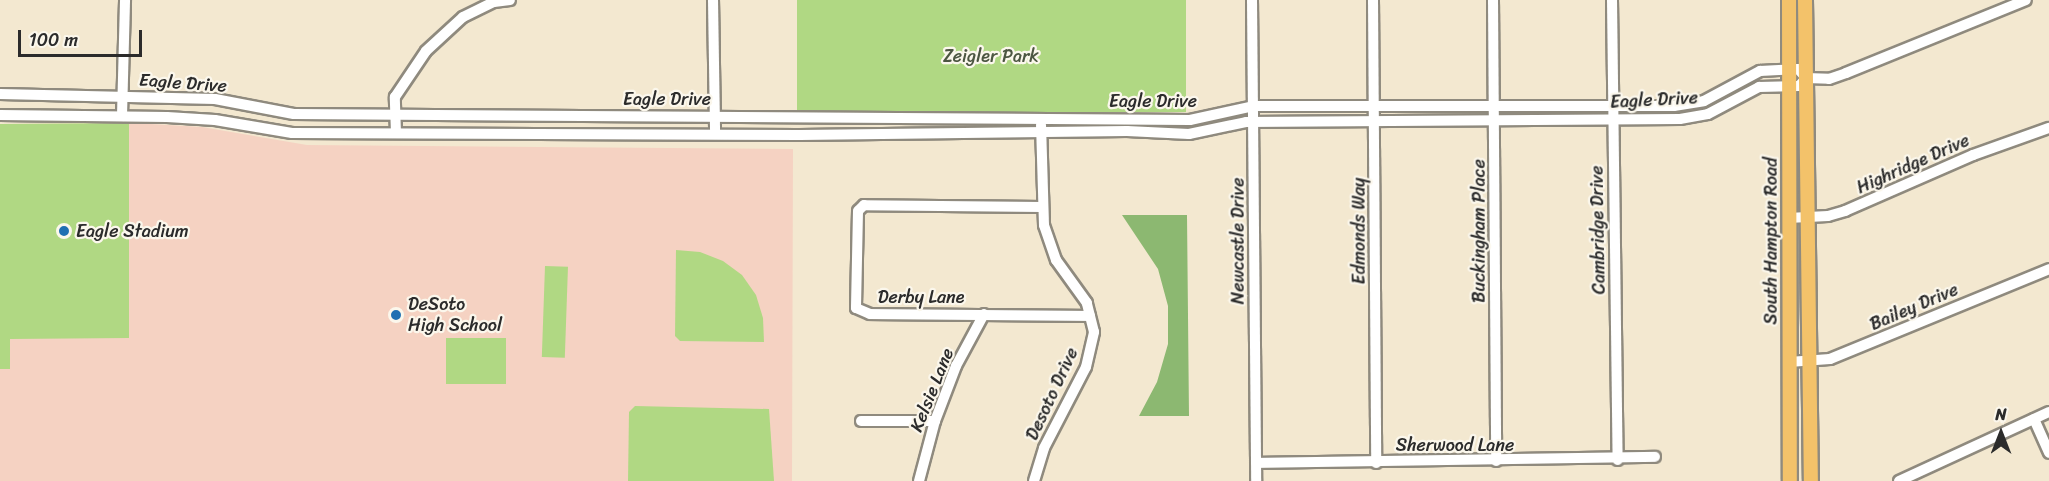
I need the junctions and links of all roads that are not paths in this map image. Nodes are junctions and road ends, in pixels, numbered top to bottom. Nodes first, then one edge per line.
1 (125, 0) edge
2 (510, 0) edge
3 (713, 0) edge
4 (1252, 0) edge
5 (1373, 0) edge
6 (1493, 0) edge
7 (1612, 0) edge
8 (1789, 0) edge
9 (1805, 0) edge
10 (2026, 0) edge
11 (1790, 69) junction
12 (1806, 78) junction
13 (1790, 86) junction
14 (0, 94) edge
15 (123, 96) junction
16 (1374, 105) junction
17 (1495, 105) junction
18 (1613, 105) junction
19 (1254, 106) junction
20 (395, 114) junction
21 (0, 115) edge
22 (562, 115) junction
23 (123, 116) junction
24 (715, 116) junction
25 (807, 116) junction
26 (1005, 116) junction
27 (1041, 116) junction
28 (1613, 119) junction
29 (1190, 120) junction
30 (1495, 120) junction
31 (1375, 121) junction
32 (1254, 122) junction
33 (2049, 128) edge
34 (923, 132) junction
35 (1041, 132) junction
36 (396, 133) junction
37 (563, 133) junction
38 (715, 134) junction
39 (1189, 134) junction
40 (807, 135) junction
41 (1042, 207) junction
42 (1809, 217) junction
43 (1788, 218) junction
44 (2049, 269) edge
45 (984, 314) junction
46 (1090, 316) junction
47 (1810, 360) junction
48 (1789, 362) junction
49 (2049, 412) edge
50 (2034, 419) junction
51 (861, 421) dead end
52 (935, 421) junction
53 (2049, 453) edge
54 (1655, 457) dead end
55 (1618, 460) junction
56 (1496, 461) junction
57 (1376, 462) junction
58 (1256, 463) junction
59 (919, 481) edge
60 (1034, 481) edge
61 (1256, 481) edge
62 (1790, 481) edge
63 (1811, 481) edge
64 (1899, 481) edge

1 - 15 street
2 - 20 street
3 - 24 street
4 - 19 street, Newcastle Drive
5 - 16 street, Edmonds Way
6 - 17 street, Buckingham Place
7 - 18 street, Cambridge Drive
8 - 11 main road, South Hampton Road
9 - 12 main road, South Hampton Road
10 - 12 street
11 - 12 street
11 - 13 main road, South Hampton Road
11 - 18 street, Eagle Drive
12 - 13 street, Eagle Drive
12 - 42 main road, South Hampton Road
13 - 28 street, Eagle Drive
13 - 43 main road, South Hampton Road
14 - 15 street, Eagle Drive
15 - 20 street, Eagle Drive
15 - 23 street
16 - 17 street, Eagle Drive
16 - 19 street, Eagle Drive
16 - 31 street, Edmonds Way
17 - 18 street, Eagle Drive
17 - 30 street, Buckingham Place
18 - 28 street, Cambridge Drive
19 - 29 street, Eagle Drive
19 - 32 street, Newcastle Drive
20 - 22 street, Eagle Drive
20 - 36 street
21 - 23 street, Eagle Drive
22 - 24 street, Eagle Drive
22 - 37 street
23 - 36 street, Eagle Drive
24 - 25 street, Eagle Drive
24 - 38 street
25 - 26 street, Eagle Drive
25 - 40 street
26 - 27 street, Eagle Drive
26 - 34 street
27 - 29 street, Eagle Drive
27 - 35 street, Desoto Drive
28 - 30 street, Eagle Drive
28 - 55 street, Cambridge Drive
29 - 39 street
30 - 31 street, Eagle Drive
30 - 56 street, Buckingham Place
31 - 32 street, Eagle Drive
31 - 57 street, Edmonds Way
32 - 39 street, Eagle Drive
32 - 58 street, Newcastle Drive
33 - 42 street, Highridge Drive
34 - 35 street, Eagle Drive
34 - 40 street, Eagle Drive
35 - 39 street, Eagle Drive
35 - 41 street, Desoto Drive
36 - 37 street, Eagle Drive
37 - 38 street, Eagle Drive
38 - 40 street, Eagle Drive
41 - 45 street, Derby Lane
41 - 46 street, Desoto Drive
42 - 43 street, Highridge Drive
42 - 47 main road, South Hampton Road
43 - 48 main road, South Hampton Road
44 - 47 street, Bailey Drive
45 - 46 street, Derby Lane
45 - 52 street, Kelsie Lane
46 - 60 street, Desoto Drive
47 - 48 street, Bailey Drive
47 - 63 main road, South Hampton Road
48 - 62 main road, South Hampton Road
49 - 50 street
50 - 53 street
50 - 64 street
51 - 52 street
52 - 59 street, Kelsie Lane
54 - 55 street, Sherwood Lane
55 - 56 street, Sherwood Lane
56 - 57 street, Sherwood Lane
57 - 58 street, Sherwood Lane
58 - 61 street, Newcastle Drive

